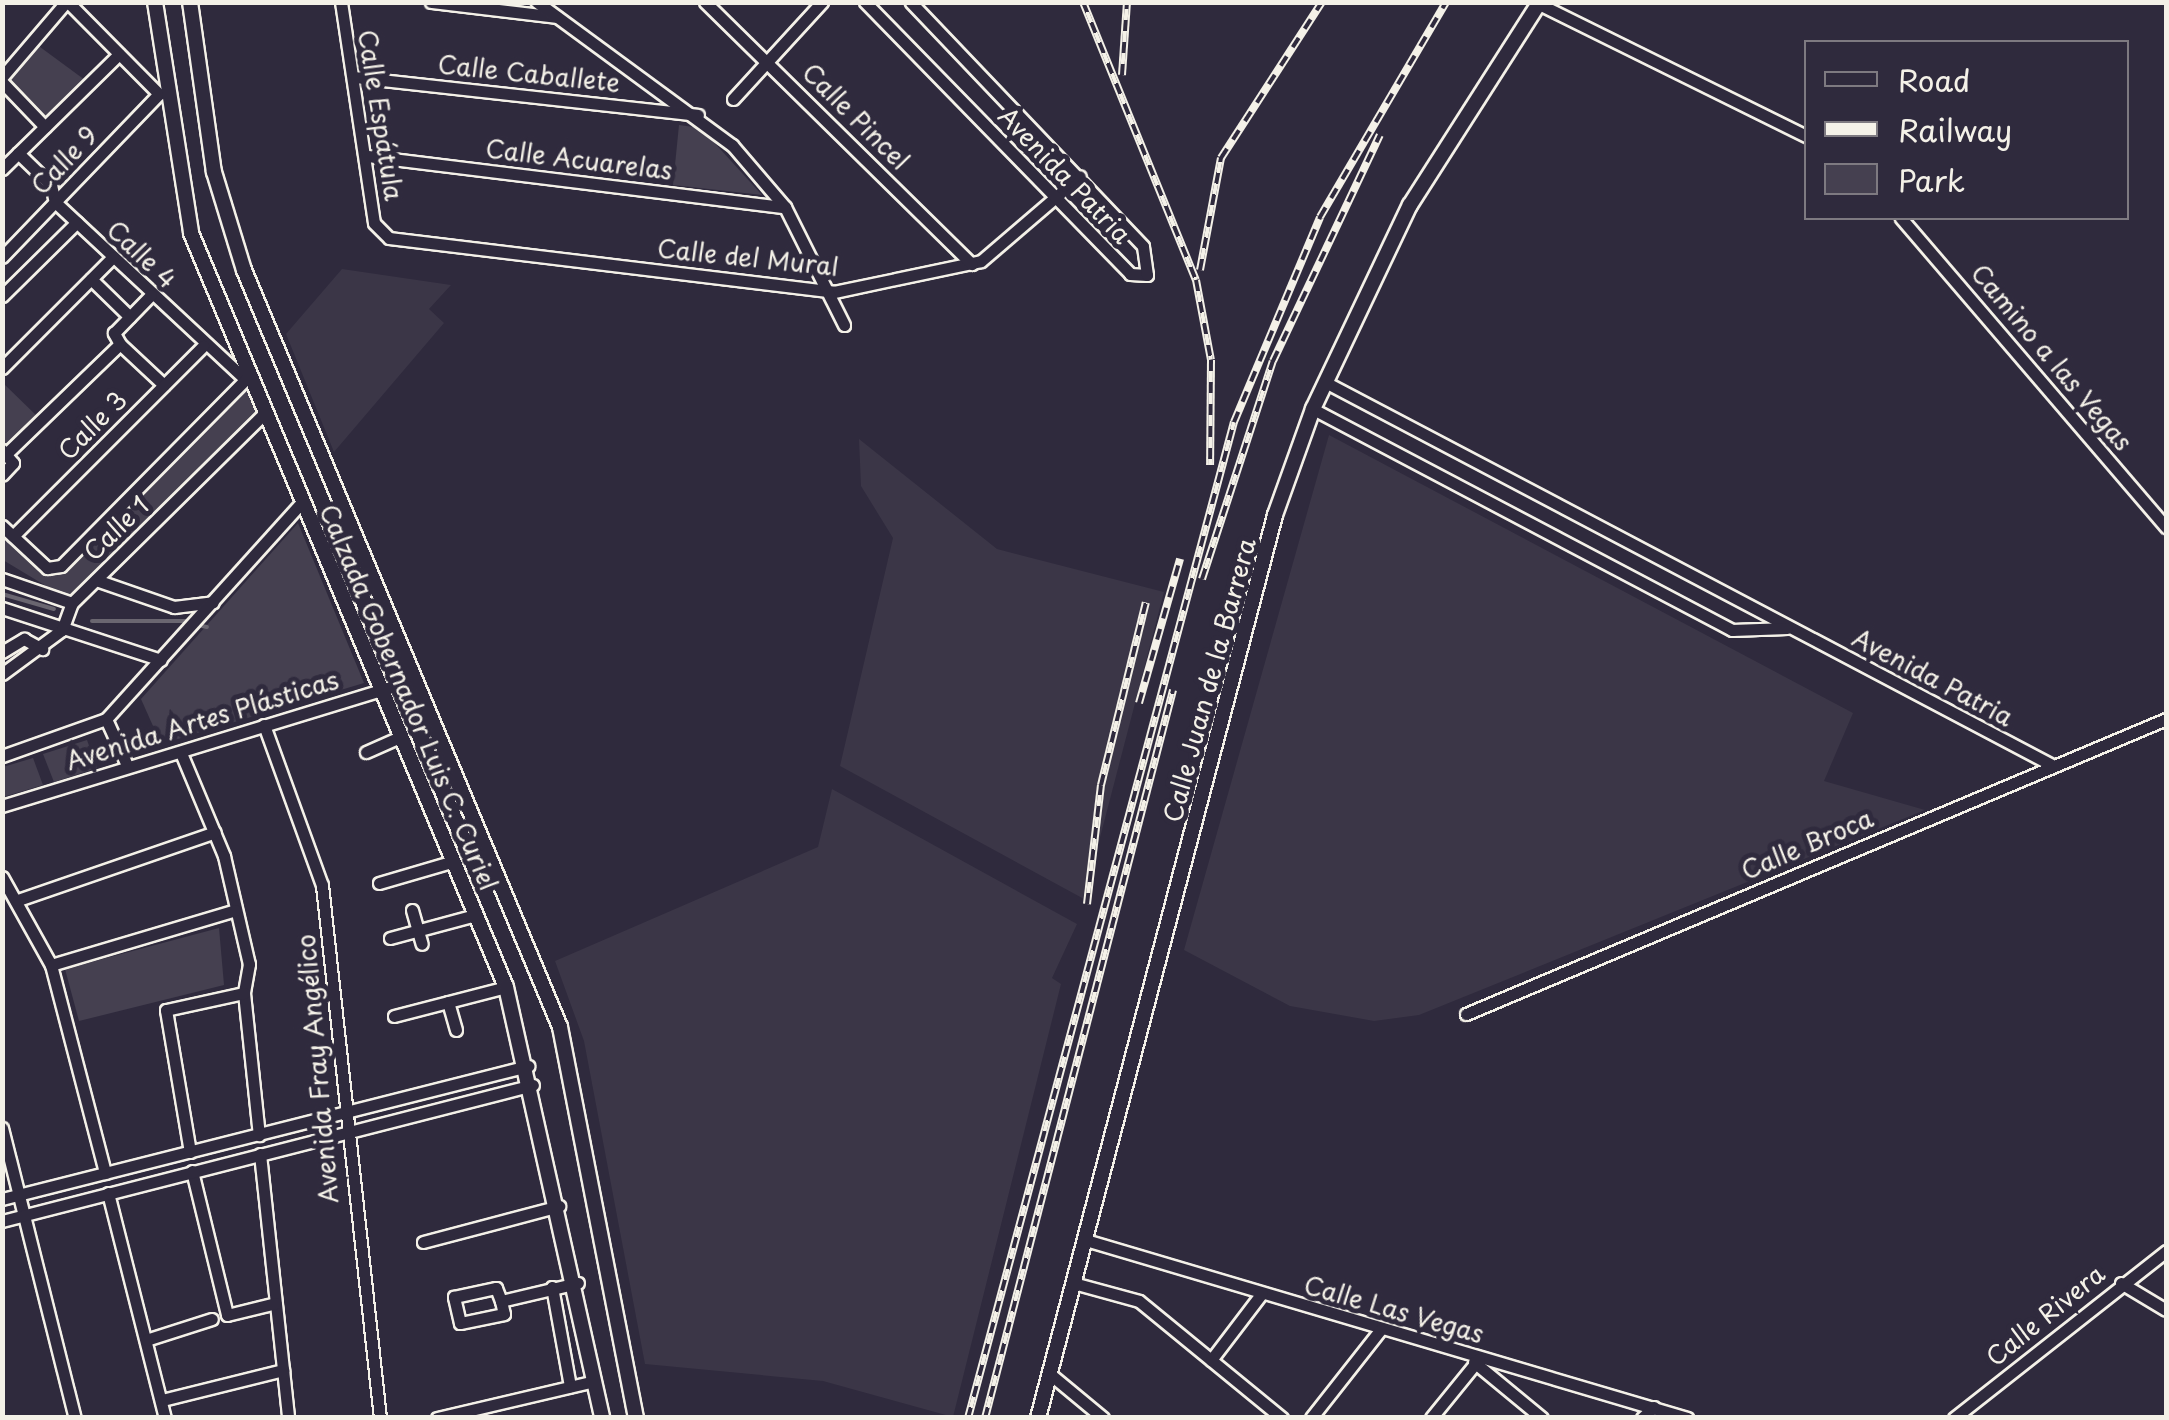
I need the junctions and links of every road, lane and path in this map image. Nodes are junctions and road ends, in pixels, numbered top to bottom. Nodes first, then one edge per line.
1 (67, 2) edge
2 (154, 2) edge
3 (190, 2) edge
4 (341, 2) edge
5 (432, 2) edge
6 (537, 2) edge
7 (705, 2) edge
8 (822, 2) edge
9 (865, 2) edge
10 (911, 2) edge
11 (1540, 3) edge
12 (486, 6) edge
13 (557, 17) junction
14 (119, 54) junction
15 (766, 58) junction
16 (354, 77) junction
17 (2, 79) edge
18 (733, 99) dead end
19 (698, 115) junction
20 (45, 127) junction
21 (1804, 135) edge
22 (18, 153) junction
23 (367, 156) junction
24 (2, 169) edge
25 (1080, 176) junction
26 (1056, 198) junction
27 (55, 202) junction
28 (785, 207) junction
29 (1904, 220) edge
30 (77, 222) junction
31 (379, 233) joint
32 (2, 257) edge
33 (112, 257) junction
34 (972, 264) junction
35 (90, 279) junction
36 (834, 292) junction
37 (151, 295) junction
38 (2, 296) edge
39 (130, 317) junction
40 (844, 325) dead end
41 (120, 344) junction
42 (204, 346) junction
43 (2, 368) edge
44 (247, 378) junction
45 (1325, 382) junction
46 (164, 385) junction
47 (1313, 409) junction
48 (265, 413) junction
49 (7, 455) edge
50 (2, 475) edge
51 (302, 502) junction
52 (2166, 527) edge
53 (8, 531) edge
54 (2, 579) edge
55 (96, 580) junction
56 (213, 602) junction
57 (72, 603) junction
58 (2, 608) edge
59 (1792, 628) junction
60 (62, 630) junction
61 (42, 649) junction
62 (2, 652) edge
63 (161, 660) junction
64 (2, 674) edge
65 (415, 680) junction
66 (382, 689) junction
67 (106, 718) junction
68 (2166, 720) edge
69 (264, 724) junction
70 (402, 736) junction
71 (366, 752) dead end
72 (181, 753) junction
73 (2, 756) edge
74 (128, 765) junction
75 (2054, 766) junction
76 (2, 806) edge
77 (215, 832) junction
78 (454, 861) junction
79 (2, 877) edge
80 (379, 883) dead end
81 (18, 900) junction
82 (236, 910) junction
83 (412, 910) dead end
84 (475, 915) junction
85 (390, 938) dead end
86 (420, 938) junction
87 (52, 964) junction
88 (506, 987) junction
89 (244, 992) junction
90 (448, 1002) junction
91 (1466, 1014) dead end
92 (394, 1016) dead end
93 (456, 1030) dead end
94 (528, 1066) junction
95 (533, 1086) junction
96 (343, 1111) junction
97 (2, 1128) edge
98 (346, 1132) junction
99 (259, 1134) junction
100 (190, 1152) junction
101 (260, 1154) junction
102 (192, 1171) junction
103 (105, 1173) junction
104 (108, 1193) junction
105 (20, 1194) junction
106 (2, 1199) edge
107 (562, 1205) junction
108 (26, 1216) junction
109 (2, 1221) edge
110 (1088, 1241) junction
111 (423, 1242) dead end
112 (2166, 1251) edge
113 (578, 1283) junction
114 (2121, 1283) junction
115 (1076, 1284) junction
116 (552, 1288) junction
117 (1262, 1293) junction
118 (500, 1300) junction
119 (276, 1303) junction
120 (2166, 1310) edge
121 (212, 1319) dead end
122 (1381, 1329) junction
123 (146, 1340) junction
124 (1212, 1360) junction
125 (1477, 1360) junction
126 (283, 1370) junction
127 (1050, 1374) junction
128 (595, 1382) junction
129 (570, 1386) junction
130 (162, 1400) junction
131 (1654, 1407) junction
132 (75, 1418) edge
133 (165, 1418) edge
134 (288, 1418) edge
135 (380, 1418) edge
136 (436, 1418) edge
137 (602, 1418) edge
138 (636, 1418) edge
139 (1038, 1418) edge
140 (1103, 1418) edge
141 (1282, 1418) edge
142 (1311, 1418) edge
143 (1431, 1418) edge
144 (1542, 1418) edge
145 (1642, 1418) edge
146 (1687, 1418) edge
147 (1954, 1418) edge

1 - 14 street
1 - 17 street
2 - 44 main road, Calzada Gobernador Luis C. Curiel
3 - 65 main road, Calzada Gobernador Luis C. Curiel
4 - 16 street, Calle Espátula
5 - 12 street
6 - 13 street
7 - 15 street, Calle Pincel
8 - 15 street
9 - 26 street, Avenida Patria
10 - 25 street, Avenida Patria
11 - 21 street
11 - 45 main road, Calle Juan de la Barrera
12 - 13 street
13 - 19 street
14 - 20 street
14 - 27 street, Calle 9
15 - 18 street
15 - 34 street, Calle Pincel
16 - 19 street, Calle Caballete
16 - 23 street, Calle Espátula
17 - 20 street
19 - 28 street
20 - 22 street
22 - 24 street
22 - 27 street, Calle 4
23 - 28 street, Calle Acuarelas
23 - 31 street, Calle Espátula
25 - 26 street, Calle del Mural
25 - 26 street, Avenida Patria
26 - 34 street, Calle del Mural
27 - 30 street, Calle 4
27 - 32 street, Calle 9
28 - 36 street
29 - 52 street, Camino a las Vegas
30 - 33 street, Calle 4
30 - 38 street, Calle 9
31 - 36 street, Calle del Mural
33 - 35 street
33 - 37 street, Calle 4
34 - 36 street, Calle del Mural
35 - 39 street
35 - 43 street
36 - 40 street
37 - 39 street
37 - 42 street, Calle 4
39 - 41 street
41 - 46 street
41 - 49 street
42 - 44 street, Calle 4
42 - 46 street, Calle 3
44 - 48 main road, Calzada Gobernador Luis C. Curiel
44 - 53 street, Calle 1
45 - 47 main road, Calle Juan de la Barrera
45 - 59 street, Avenida Patria
46 - 53 street, Calle 3
47 - 59 street, Avenida Patria
47 - 110 main road, Calle Juan de la Barrera
48 - 51 main road, Calzada Gobernador Luis C. Curiel
48 - 55 street, Calle 1
49 - 50 street
51 - 56 street
51 - 66 main road, Calzada Gobernador Luis C. Curiel
54 - 57 street
55 - 56 street
55 - 57 street, Calle 1
56 - 63 street
57 - 60 street, Calle 1
58 - 60 street
59 - 75 street, Avenida Patria
60 - 61 street, Calle 1
60 - 63 street
61 - 62 street
61 - 64 street, Calle 1
63 - 67 street
65 - 66 street, Avenida Artes Plásticas
65 - 138 main road, Calzada Gobernador Luis C. Curiel
66 - 69 street, Avenida Artes Plásticas
66 - 70 main road, Calzada Gobernador Luis C. Curiel
67 - 73 street
67 - 74 street
68 - 75 street, Calle Broca
69 - 72 street, Avenida Artes Plásticas
69 - 96 street, Avenida Fray Angélico
70 - 71 street
70 - 78 main road, Calzada Gobernador Luis C. Curiel
72 - 74 street, Avenida Artes Plásticas
72 - 77 street
74 - 76 street, Avenida Artes Plásticas
75 - 91 street, Calle Broca
77 - 81 street
77 - 82 street
78 - 80 street
78 - 84 main road, Calzada Gobernador Luis C. Curiel
79 - 81 street
81 - 87 street
82 - 87 street
82 - 89 street
83 - 86 street
84 - 86 street
84 - 88 main road, Calzada Gobernador Luis C. Curiel
85 - 86 street
87 - 103 street
88 - 90 street
88 - 94 main road, Calzada Gobernador Luis C. Curiel
89 - 99 street
89 - 100 street
90 - 92 street
90 - 93 street
94 - 95 main road, Calzada Gobernador Luis C. Curiel
94 - 96 street
95 - 98 street
95 - 107 main road, Calzada Gobernador Luis C. Curiel
96 - 98 street, Avenida Fray Angélico
96 - 99 street
97 - 105 street
98 - 101 street
98 - 135 street, Avenida Fray Angélico
99 - 100 street
100 - 103 street
101 - 102 street
101 - 119 street
102 - 104 street
102 - 119 street
103 - 105 street
104 - 108 street
104 - 123 street
105 - 106 street
105 - 108 street
107 - 111 street
107 - 113 main road, Calzada Gobernador Luis C. Curiel
108 - 109 street
108 - 132 street
110 - 115 main road, Calle Juan de la Barrera
110 - 117 street, Calle Las Vegas
112 - 114 street, Calle Rivera
113 - 116 street
113 - 128 main road, Calzada Gobernador Luis C. Curiel
114 - 120 street
114 - 147 street, Calle Rivera
115 - 124 street
115 - 127 main road, Calle Juan de la Barrera
116 - 118 street
116 - 129 street
117 - 122 street, Calle Las Vegas
117 - 124 street
118 - 118 street
119 - 126 street
121 - 123 street
122 - 125 street, Calle Las Vegas
122 - 142 street
123 - 130 street
124 - 141 street
125 - 131 street, Calle Las Vegas
125 - 143 street
125 - 144 street
126 - 130 street
126 - 134 street
127 - 139 main road, Calle Juan de la Barrera
127 - 140 street
128 - 129 street
128 - 137 main road, Calzada Gobernador Luis C. Curiel
129 - 136 street
130 - 133 street
131 - 145 street
131 - 146 street, Calle Las Vegas

